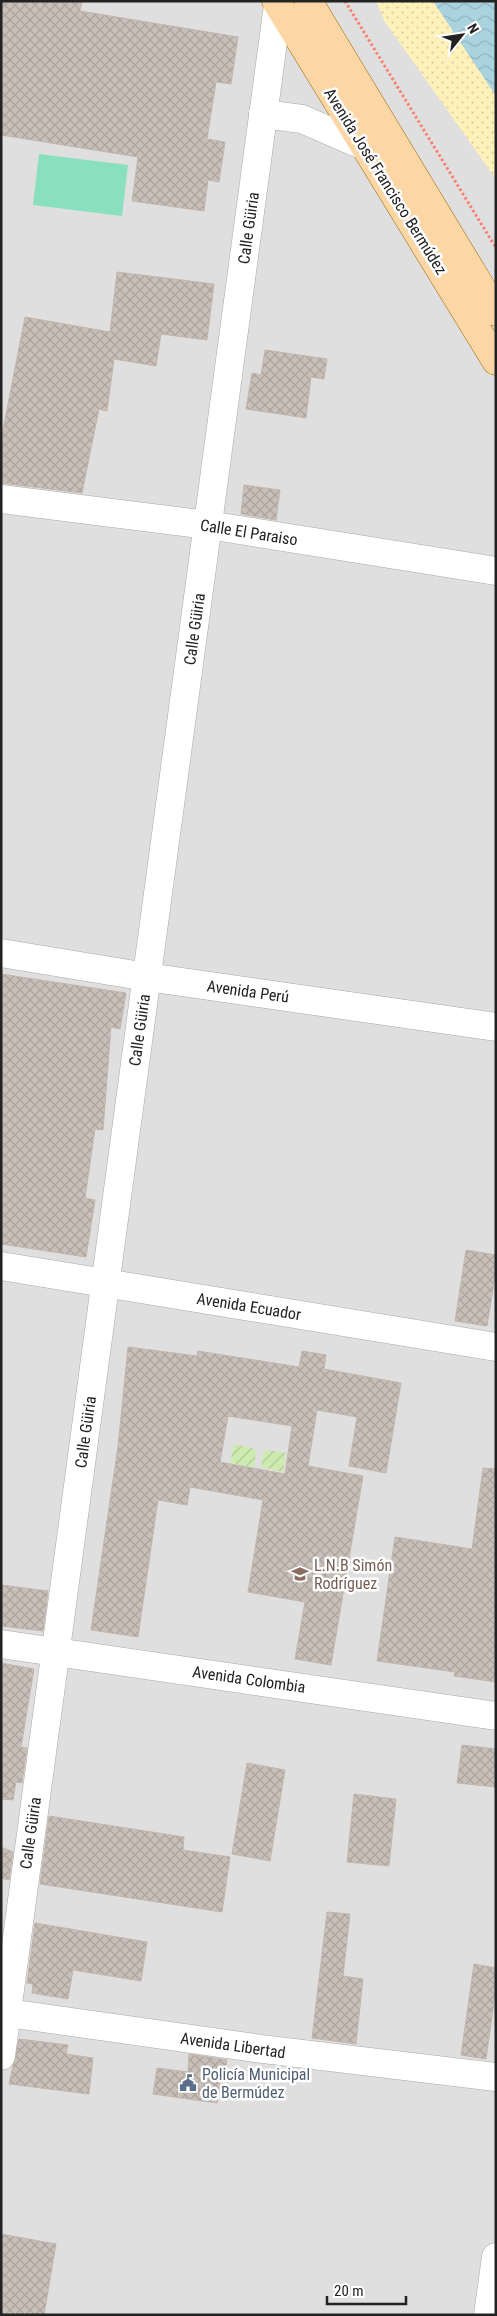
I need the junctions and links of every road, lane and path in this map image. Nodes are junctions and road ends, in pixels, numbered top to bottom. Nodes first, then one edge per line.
1 (308, 1) edge
2 (345, 1) edge
3 (277, 3) edge
4 (263, 114) junction
5 (364, 146) junction
6 (496, 248) edge
7 (496, 312) edge
8 (496, 361) edge
9 (1, 500) edge
10 (208, 525) junction
11 (496, 571) edge
12 (1, 953) edge
13 (147, 977) junction
14 (496, 1027) edge
15 (1, 1266) edge
16 (105, 1282) junction
17 (496, 1347) edge
18 (1, 1644) edge
19 (55, 1651) junction
20 (496, 1716) edge
21 (4, 2013) edge
22 (1, 2056) edge
23 (496, 2077) edge
24 (496, 2257) edge
25 (488, 2315) edge

1 - 7 main road, Avenida José Francisco Bermúdez
2 - 6 path
3 - 4 street, Calle Güiria
3 - 5 main road, Avenida José Francisco Bermúdez
4 - 5 street
4 - 10 street, Calle Güiria
5 - 8 main road, Avenida José Francisco Bermúdez
9 - 10 street, Calle El Paraiso
10 - 11 street, Calle El Paraiso
10 - 13 street, Calle Güiria
12 - 13 street, Avenida Perú
13 - 14 street, Avenida Perú
13 - 16 street, Calle Güiria
15 - 16 street, Avenida Ecuador
16 - 17 street, Avenida Ecuador
16 - 19 street, Calle Güiria
18 - 19 street, Avenida Colombia
19 - 20 street, Avenida Colombia
19 - 21 street, Calle Güiria
21 - 22 street, Calle Güiria
21 - 23 street, Avenida Libertad
24 - 25 street

